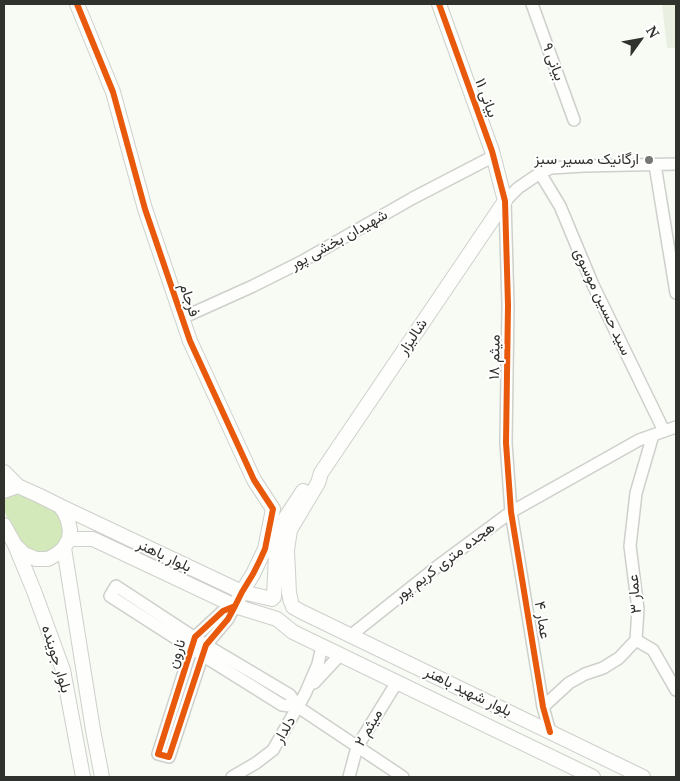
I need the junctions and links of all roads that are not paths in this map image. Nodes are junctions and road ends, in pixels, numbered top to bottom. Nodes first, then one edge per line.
1 (77, 4) edge
2 (439, 4) edge
3 (532, 4) edge
4 (574, 120) dead end
5 (494, 156) junction
6 (655, 164) junction
7 (676, 164) edge
8 (540, 173) junction
9 (505, 201) junction
10 (676, 292) edge
11 (182, 318) junction
12 (676, 427) edge
13 (664, 431) junction
14 (653, 435) junction
15 (4, 472) edge
16 (18, 486) junction
17 (4, 491) edge
18 (60, 506) junction
19 (273, 508) junction
20 (511, 512) junction
21 (290, 519) junction
22 (7, 534) edge
23 (66, 544) junction
24 (242, 592) junction
25 (273, 598) junction
26 (292, 604) junction
27 (235, 606) junction
28 (277, 619) junction
29 (350, 636) junction
30 (636, 640) junction
31 (193, 643) junction
32 (322, 646) junction
33 (204, 650) junction
34 (340, 655) junction
35 (397, 682) junction
36 (676, 689) edge
37 (306, 694) junction
38 (298, 707) junction
39 (543, 707) junction
40 (550, 732) junction
41 (357, 747) junction
42 (571, 772) edge
43 (83, 777) edge
44 (102, 777) edge
45 (232, 777) edge
46 (349, 777) edge
47 (404, 777) edge
48 (593, 777) edge
49 (643, 777) edge

1 - 11 street, فرجام
2 - 5 street, بیانی ۱۱
3 - 4 street, بیانی ۹
5 - 9 street, بیانی ۱۱
5 - 11 street, شهیدان بخشی پور
6 - 7 street
6 - 8 street
6 - 10 street
8 - 9 street
8 - 13 street, سید حسین موسوی
9 - 20 street, میثم ۱۸
9 - 21 street, شالیزار
11 - 19 street, فرجام
12 - 13 street, هجده متری کریم پور
13 - 14 street, هجده متری کریم پور
14 - 20 street, هجده متری کریم پور
14 - 30 street, عمار ۳
15 - 16 street
16 - 17 street
16 - 18 street, بلوار باهنر
18 - 23 street, بلوار جوینده
18 - 24 street, بلوار باهنر
19 - 21 street
19 - 24 street
20 - 29 street, هجده متری کریم پور
20 - 39 street, عمار ۴
21 - 25 street, شالیزار
21 - 26 street, شالیزار
22 - 23 street
22 - 43 street, بلوار جوینده
23 - 27 street, بلوار باهنر
23 - 44 street, بلوار جوینده
24 - 25 street, بلوار باهنر
24 - 27 street
25 - 26 street
25 - 28 street
26 - 28 street
26 - 29 street, بلوار شهید باهنر
27 - 28 street, بلوار باهنر
27 - 31 street, نارون
27 - 33 street, نارون
28 - 32 street, بلوار شهید باهنر
29 - 40 street, بلوار شهید باهنر
30 - 36 street
30 - 39 street
31 - 31 street
31 - 33 street
31 - 33 street, نارون
32 - 34 street, بلوار شهید باهنر
32 - 37 street
33 - 38 street
34 - 35 street, بلوار شهید باهنر
34 - 37 street
35 - 41 street, میثم ۲
35 - 42 street, بلوار شهید باهنر
37 - 38 street, دلدار
38 - 41 street
38 - 45 street, دلدار
39 - 40 street, عمار ۴
40 - 49 street, بلوار شهید باهنر
41 - 46 street, میثم ۲
41 - 47 street
42 - 48 street, بلوار شهید باهنر

